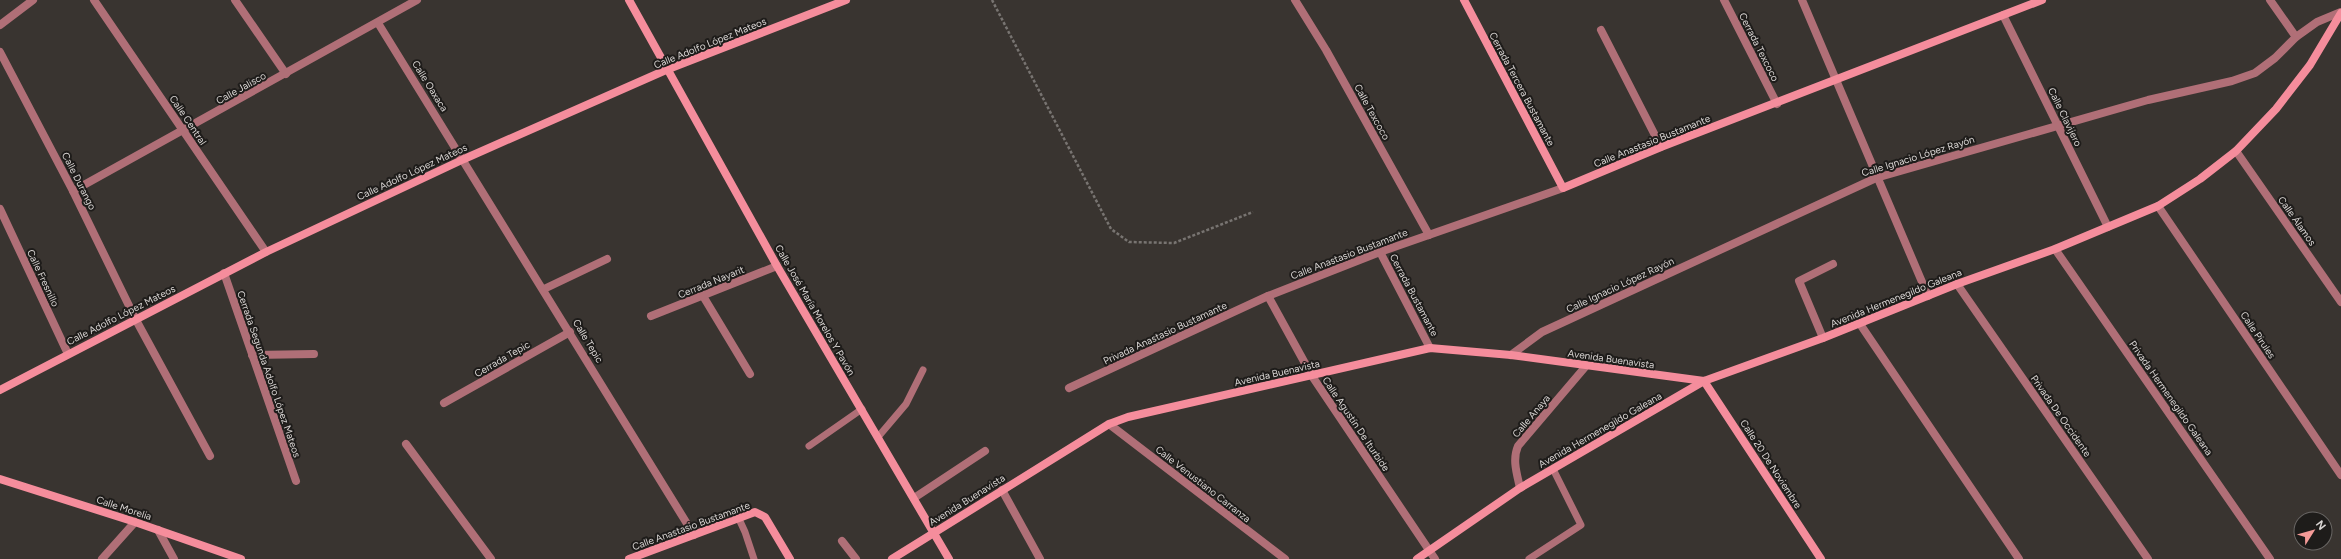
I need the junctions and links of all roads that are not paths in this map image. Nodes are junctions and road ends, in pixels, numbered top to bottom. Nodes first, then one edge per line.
1 (33, 0) edge
2 (94, 0) edge
3 (235, 0) edge
4 (417, 0) edge
5 (629, 0) edge
6 (846, 0) edge
7 (1295, 0) edge
8 (1464, 0) edge
9 (1724, 0) edge
10 (1802, 0) edge
11 (2042, 0) edge
12 (2270, 0) edge
13 (2031, 2) edge
14 (2341, 13) edge
15 (2003, 15) junction
16 (378, 23) junction
17 (0, 25) edge
18 (1601, 30) dead end
19 (2296, 37) junction
20 (0, 52) edge
21 (666, 70) junction
22 (286, 74) junction
23 (1838, 80) junction
24 (1777, 104) junction
25 (2058, 125) junction
26 (183, 131) junction
27 (1661, 147) junction
28 (2236, 152) junction
29 (464, 159) junction
30 (1876, 178) junction
31 (1563, 188) junction
32 (73, 191) junction
33 (2158, 206) junction
34 (0, 209) edge
35 (3, 223) edge
36 (2108, 228) junction
37 (1429, 235) junction
38 (2055, 249) junction
39 (266, 252) junction
40 (1380, 252) junction
41 (607, 259) dead end
42 (1833, 264) dead end
43 (777, 266) junction
44 (224, 273) junction
45 (1957, 284) junction
46 (544, 289) junction
47 (703, 296) junction
48 (1268, 296) junction
49 (1928, 296) junction
50 (2341, 302) edge
51 (651, 316) dead end
52 (136, 320) junction
53 (1860, 324) junction
54 (570, 332) junction
55 (1823, 338) junction
56 (1430, 348) junction
57 (68, 354) junction
58 (314, 354) dead end
59 (252, 355) junction
60 (1511, 355) junction
61 (1586, 366) junction
62 (923, 370) dead end
63 (750, 374) dead end
64 (1312, 376) junction
65 (1704, 381) junction
66 (1070, 388) dead end
67 (0, 390) edge
68 (444, 403) dead end
69 (862, 409) junction
70 (1109, 424) junction
71 (878, 437) junction
72 (406, 444) dead end
73 (809, 446) dead end
74 (985, 451) dead end
75 (210, 456) dead end
76 (1553, 469) junction
77 (2341, 475) edge
78 (0, 479) edge
79 (296, 481) dead end
80 (1520, 488) junction
81 (1002, 490) junction
82 (914, 498) junction
83 (739, 518) junction
84 (135, 522) junction
85 (158, 530) junction
86 (934, 533) junction
87 (694, 535) junction
88 (842, 541) dead end
89 (1429, 550) junction
90 (102, 559) edge
91 (174, 559) edge
92 (241, 559) edge
93 (491, 559) edge
94 (629, 559) edge
95 (754, 559) edge
96 (790, 559) edge
97 (856, 559) edge
98 (892, 559) edge
99 (949, 559) edge
100 (1040, 559) edge
101 (1284, 559) edge
102 (1417, 559) edge
103 (1435, 559) edge
104 (1529, 559) edge
105 (1821, 559) edge
106 (2019, 559) edge
107 (2148, 559) edge
108 (2270, 559) edge

1 - 17 street
2 - 26 street, Calle Central
3 - 22 street
4 - 16 street, Calle Jalisco
5 - 21 main road, Calle José María Morelos Y Pavón
6 - 21 main road, Calle Adolfo López Mateos
7 - 37 street, Calle Texcoco
8 - 31 main road, Cerrada Tercera Bustamante
9 - 24 street, Cerrada Texcoco
10 - 23 street
11 - 13 main road, Calle Anastasio Bustamante
12 - 19 street
13 - 15 main road, Calle Anastasio Bustamante
14 - 19 street, Calle Ignacio López Rayón
14 - 28 main road, Avenida Hermenegildo Galeana
15 - 23 main road, Calle Anastasio Bustamante
15 - 25 street, Calle Clavijero
16 - 22 street, Calle Jalisco
16 - 29 street, Calle Oaxaca
18 - 27 street
19 - 25 street, Calle Ignacio López Rayón
20 - 32 street, Calle Durango
21 - 29 main road, Calle Adolfo López Mateos
21 - 43 main road, Calle José María Morelos Y Pavón
22 - 26 street, Calle Jalisco
23 - 24 main road, Calle Anastasio Bustamante
23 - 30 street
24 - 27 main road, Calle Anastasio Bustamante
25 - 30 street, Calle Ignacio López Rayón
25 - 36 street, Calle Clavijero
26 - 32 street, Calle Jalisco
26 - 39 street, Calle Central
27 - 31 main road, Calle Anastasio Bustamante
28 - 33 main road, Avenida Hermenegildo Galeana
28 - 50 street, Calle Álamos
29 - 39 main road, Calle Adolfo López Mateos
29 - 46 street, Calle Tepic
30 - 49 street
30 - 60 street, Calle Ignacio López Rayón
31 - 37 street, Calle Anastasio Bustamante
32 - 52 street, Calle Durango
33 - 36 main road, Avenida Hermenegildo Galeana
33 - 77 street, Calle Pirules
34 - 35 street, Calle Fresnillo
35 - 57 street, Calle Fresnillo
36 - 38 main road, Avenida Hermenegildo Galeana
37 - 40 street, Calle Anastasio Bustamante
38 - 45 main road, Avenida Hermenegildo Galeana
38 - 108 street, Privada Hermenegildo Galeana
39 - 44 main road, Calle Adolfo López Mateos
40 - 48 street, Calle Anastasio Bustamante
40 - 56 street, Cerrada Bustamante
41 - 46 street
42 - 55 street
43 - 47 street, Cerrada Nayarit
43 - 69 main road, Calle José María Morelos Y Pavón
44 - 52 main road, Calle Adolfo López Mateos
44 - 59 street, Cerrada Segunda Adolfo López Mateos
45 - 49 main road, Avenida Hermenegildo Galeana
45 - 107 street, Privada De Occidente
46 - 54 street, Calle Tepic
47 - 51 street, Cerrada Nayarit
47 - 63 street
48 - 64 street, Calle Agustín De Iturbide
48 - 66 street, Privada Anastasio Bustamante
49 - 53 main road, Avenida Hermenegildo Galeana
52 - 57 main road, Calle Adolfo López Mateos
52 - 75 street, Calle Durango
53 - 55 main road, Avenida Hermenegildo Galeana
53 - 106 street
54 - 68 street, Cerrada Tepic
54 - 87 street, Calle Tepic
55 - 65 main road, Avenida Hermenegildo Galeana
56 - 60 main road, Avenida Buenavista
56 - 64 main road, Avenida Buenavista
57 - 67 main road, Calle Adolfo López Mateos
58 - 59 street
59 - 79 street, Cerrada Segunda Adolfo López Mateos
60 - 61 main road, Avenida Buenavista
61 - 65 main road, Avenida Buenavista
61 - 80 street, Calle Anaya
62 - 71 lane
64 - 70 main road, Avenida Buenavista
64 - 89 street, Calle Agustín De Iturbide
65 - 76 main road, Avenida Hermenegildo Galeana
65 - 105 main road, Calle 20 De Noviembre
69 - 71 main road, Calle José María Morelos Y Pavón
69 - 73 lane
70 - 81 main road, Avenida Buenavista
70 - 101 street, Calle Venustiano Carranza
71 - 82 main road, Calle José María Morelos Y Pavón
72 - 93 street
74 - 82 street
76 - 80 main road, Avenida Hermenegildo Galeana
76 - 104 lane
78 - 84 main road, Calle Morelia
80 - 89 main road, Avenida Hermenegildo Galeana
81 - 86 main road, Avenida Buenavista
81 - 100 street
82 - 86 main road, Calle José María Morelos Y Pavón
83 - 87 main road, Calle Anastasio Bustamante
83 - 95 lane
83 - 96 main road, Calle Anastasio Bustamante
84 - 85 main road, Calle Morelia
84 - 90 street
85 - 91 street
85 - 92 main road, Calle Morelia
86 - 98 main road, Avenida Buenavista
86 - 99 main road, Calle José María Morelos Y Pavón
87 - 94 main road, Calle Anastasio Bustamante
88 - 97 street
89 - 102 main road, Avenida Hermenegildo Galeana
89 - 103 street, Calle Agustín De Iturbide

